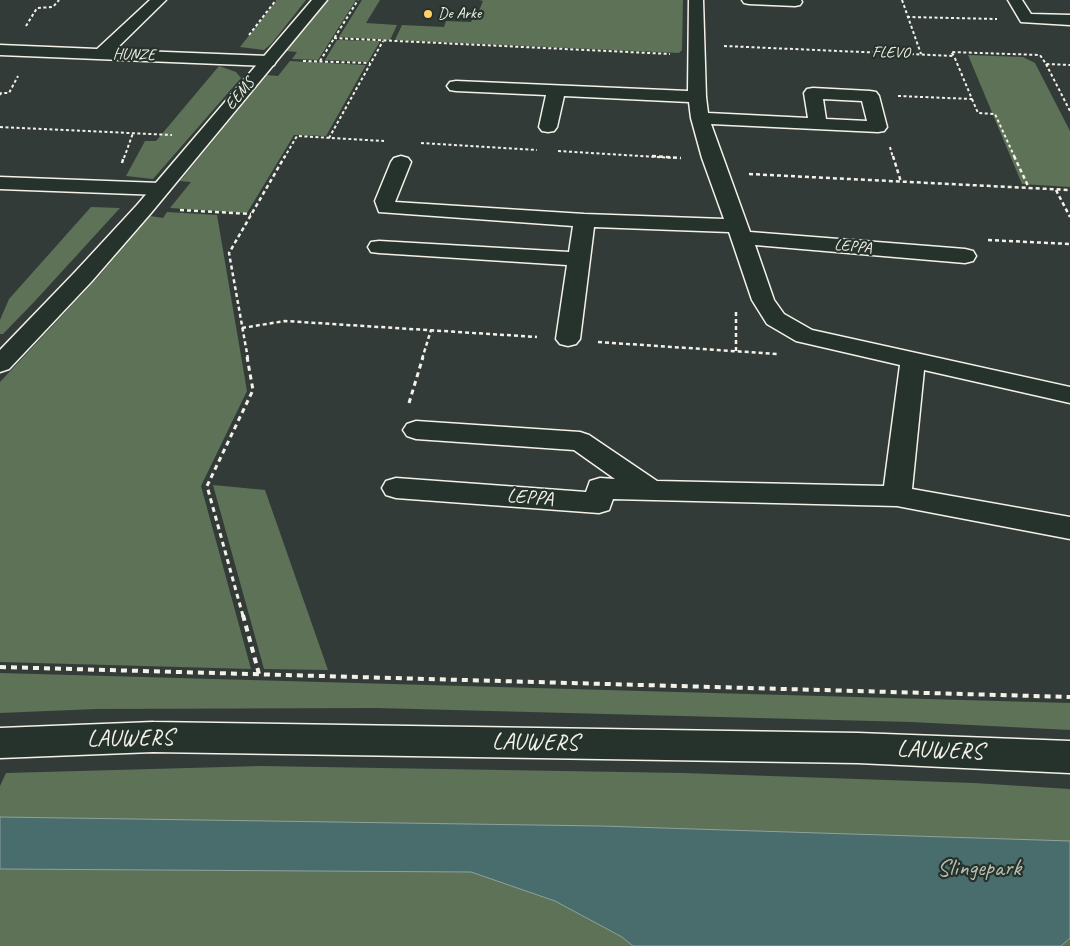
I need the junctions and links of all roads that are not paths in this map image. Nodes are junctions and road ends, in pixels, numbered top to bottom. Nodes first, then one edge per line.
1 (159, 0) edge
2 (320, 0) edge
3 (696, 0) edge
4 (749, 0) edge
5 (1015, 0) edge
6 (795, 2) dead end
7 (1070, 20) edge
8 (5, 50) edge
9 (101, 54) junction
10 (268, 61) junction
11 (456, 86) dead end
12 (556, 91) junction
13 (699, 108) junction
14 (818, 124) junction
15 (548, 127) dead end
16 (401, 162) dead end
17 (0, 183) edge
18 (160, 189) junction
19 (584, 220) junction
20 (739, 232) junction
21 (378, 246) dead end
22 (965, 256) road end
23 (579, 259) junction
24 (568, 339) dead end
25 (913, 359) junction
26 (0, 364) edge
27 (1070, 395) edge
28 (416, 430) road end
29 (396, 488) dead end
30 (651, 491) junction
31 (897, 496) junction
32 (1070, 528) edge
33 (0, 743) edge
34 (1070, 757) edge

1 - 9 street
2 - 10 street, EEMS
3 - 13 street
4 - 6 street
5 - 7 street
8 - 9 street, HUNZE
9 - 10 street, HUNZE
10 - 18 street, EEMS
11 - 12 street
12 - 13 street
12 - 15 street
13 - 14 street
13 - 20 street
14 - 14 street
16 - 19 street, LEPPA
17 - 18 street
18 - 26 street, EEMS
19 - 20 street, LEPPA
19 - 23 street
20 - 22 street, LEPPA
20 - 25 street
21 - 23 street
23 - 24 street
25 - 27 street
25 - 31 street
28 - 30 street
29 - 30 street, LEPPA
30 - 31 street, LEPPA
31 - 32 street, LEPPA
33 - 34 street, LAUWERS

